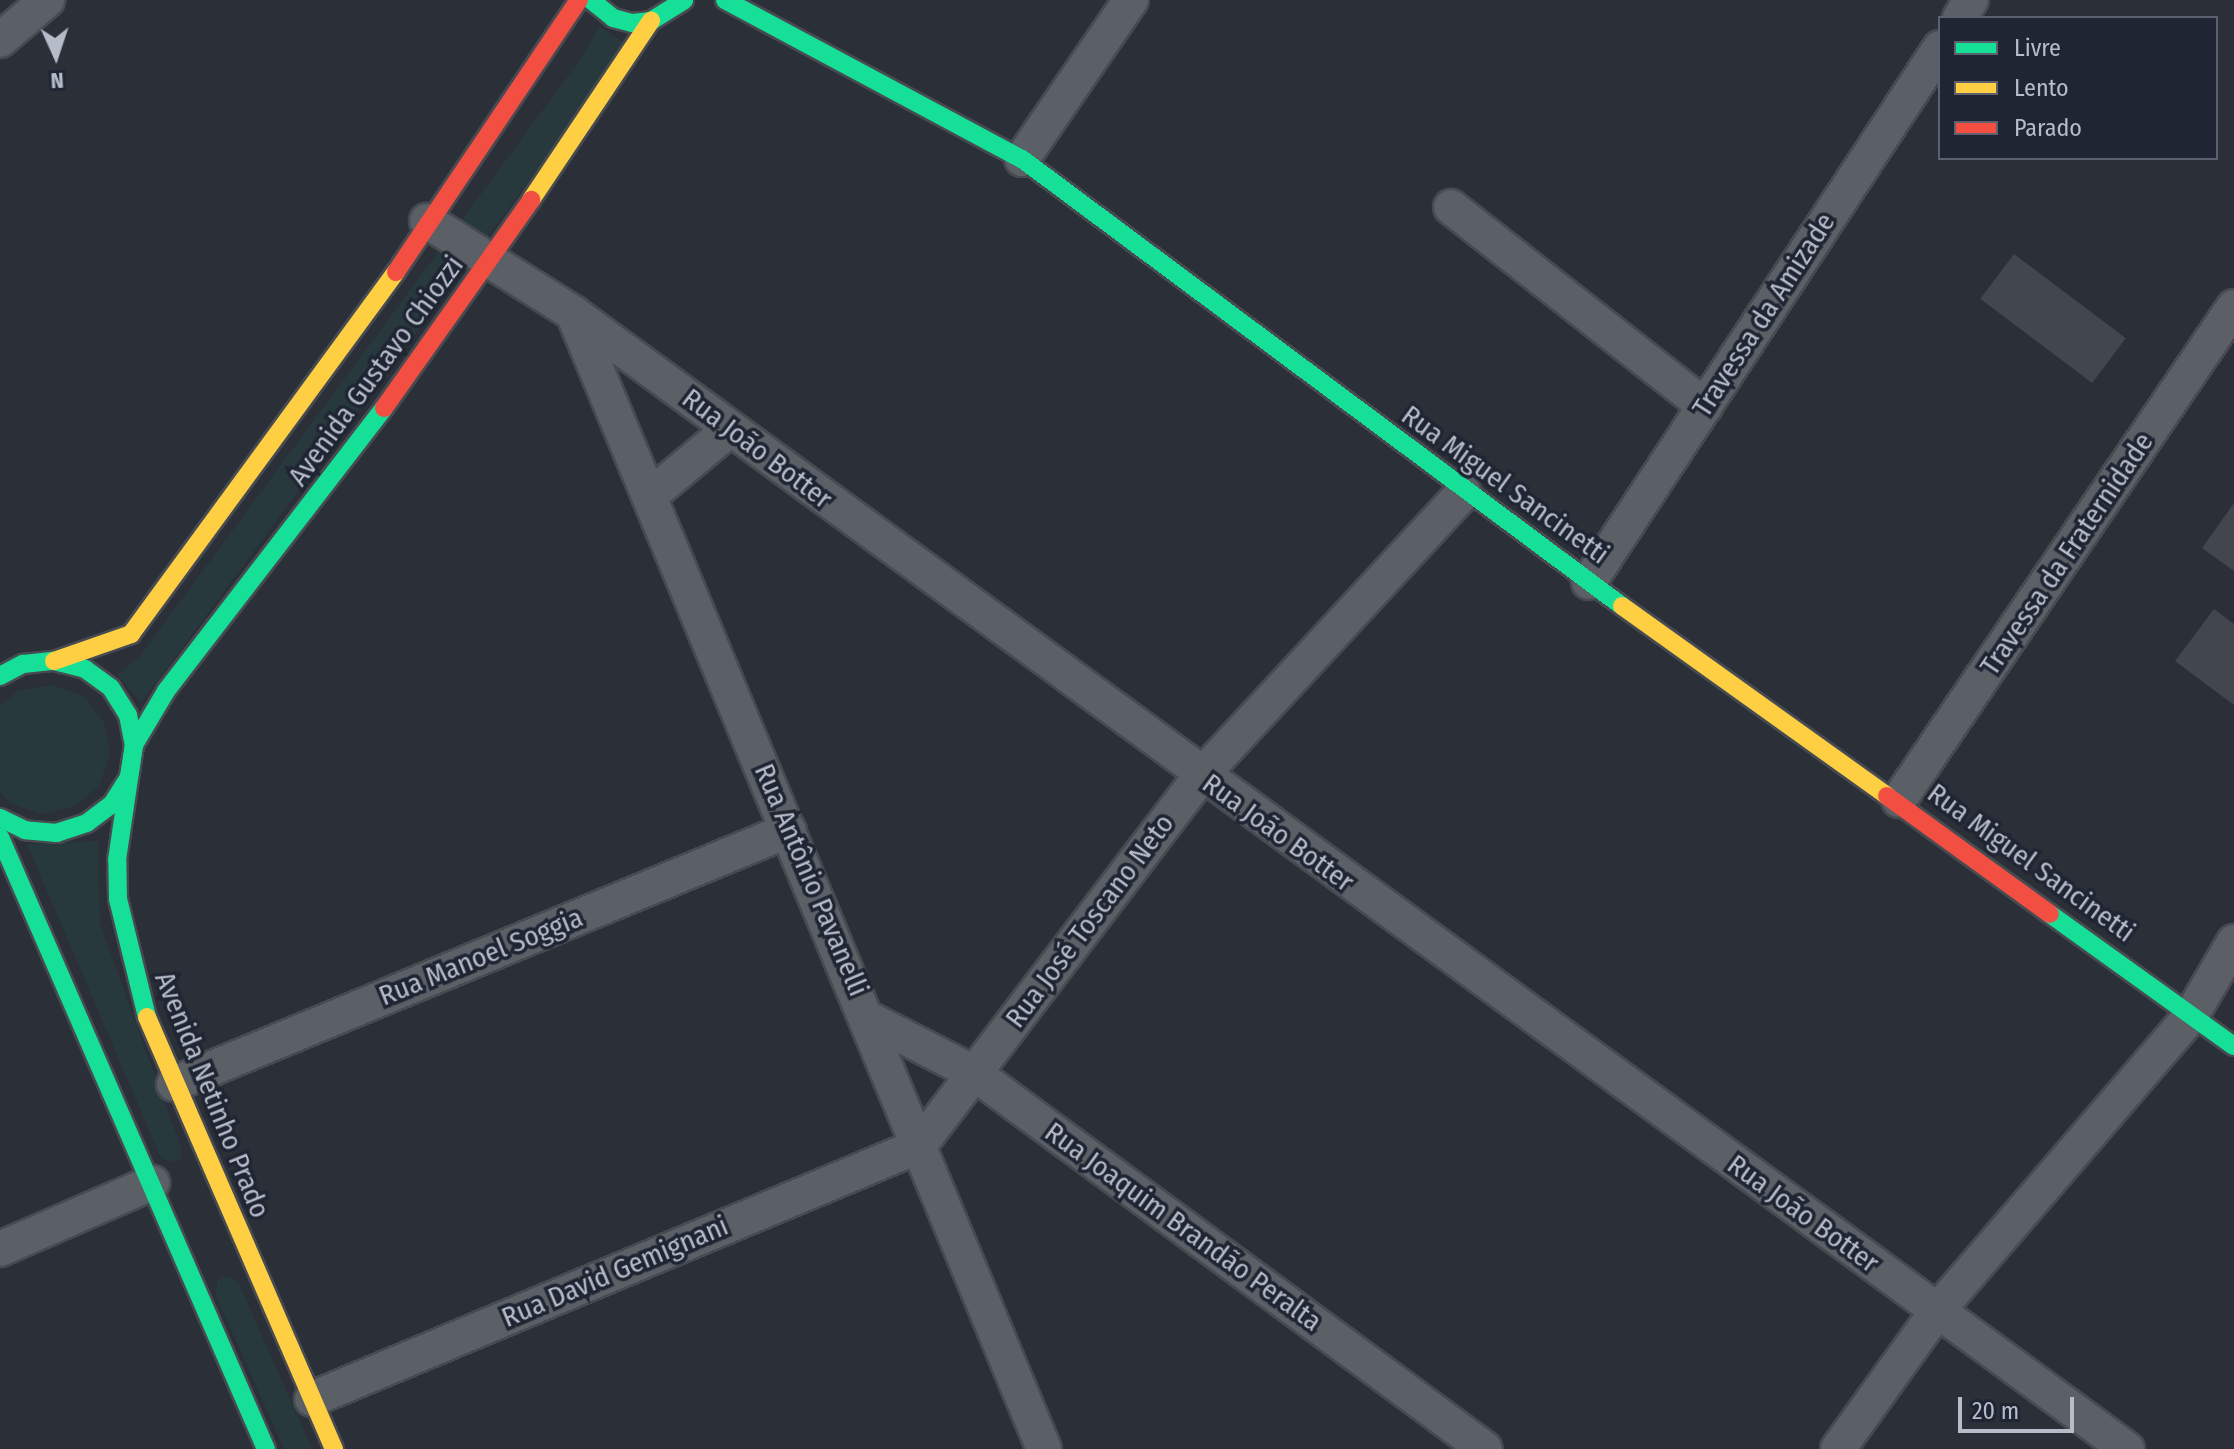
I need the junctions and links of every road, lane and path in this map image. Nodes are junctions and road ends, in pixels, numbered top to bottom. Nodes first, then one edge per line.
1 (47, 0) edge
2 (579, 0) edge
3 (591, 0) edge
4 (684, 0) edge
5 (725, 0) edge
6 (1131, 0) edge
7 (651, 21) junction
8 (0, 40) edge
9 (1938, 51) edge
10 (1022, 159) junction
11 (1451, 207) dead end
12 (427, 221) junction
13 (490, 262) junction
14 (2234, 307) edge
15 (573, 313) junction
16 (415, 318) dead end
17 (438, 333) junction
18 (1705, 406) junction
19 (730, 429) junction
20 (1464, 492) junction
21 (651, 495) junction
22 (1589, 582) junction
23 (54, 661) junction
24 (0, 676) edge
25 (134, 745) junction
26 (1200, 777) junction
27 (1899, 800) junction
28 (0, 818) edge
29 (789, 830) junction
30 (0, 837) edge
31 (2234, 942) edge
32 (2191, 1016) junction
33 (871, 1020) junction
34 (2234, 1046) edge
35 (974, 1073) junction
36 (174, 1084) junction
37 (919, 1146) junction
38 (159, 1181) junction
39 (0, 1249) edge
40 (1937, 1311) junction
41 (312, 1399) junction
42 (266, 1449) edge
43 (334, 1449) edge
44 (1044, 1449) edge
45 (1485, 1449) edge
46 (1838, 1449) edge
47 (2127, 1449) edge

1 - 8 street
2 - 12 main road, Avenida Gustavo Chiozzi
3 - 7 main road
4 - 7 main road
5 - 10 main road, Rua Miguel Sancinetti
6 - 10 street
7 - 13 main road, Avenida Gustavo Chiozzi
9 - 18 street, Travessa da Amizade
10 - 20 main road, Rua Miguel Sancinetti
11 - 18 street
12 - 13 street, Rua João Botter
12 - 23 main road, Avenida Gustavo Chiozzi
13 - 15 street, Rua João Botter
13 - 17 main road, Avenida Gustavo Chiozzi
14 - 27 street, Travessa da Fraternidade
15 - 19 street, Rua João Botter
15 - 21 street, Rua Antônio Pavanelli
16 - 17 main road
17 - 25 main road, Avenida Gustavo Chiozzi
18 - 22 street, Travessa da Amizade
19 - 21 street
19 - 26 street, Rua João Botter
20 - 22 main road, Rua Miguel Sancinetti
20 - 26 street, Rua José Toscano Neto
21 - 29 street, Rua Antônio Pavanelli
22 - 27 main road, Rua Miguel Sancinetti
23 - 24 main road
23 - 25 main road
25 - 28 main road
25 - 36 main road, Avenida Netinho Prado
26 - 35 street, Rua José Toscano Neto
26 - 40 street, Rua João Botter
27 - 32 main road, Rua Miguel Sancinetti
29 - 33 street, Rua Antônio Pavanelli
29 - 36 street, Rua Manoel Soggia
30 - 38 main road
31 - 32 street
32 - 34 main road, Rua Miguel Sancinetti
32 - 40 street
33 - 35 street, Rua Joaquim Brandão Peralta
33 - 37 street, Rua Antônio Pavanelli
35 - 37 street, Rua José Toscano Neto
35 - 45 street, Rua Joaquim Brandão Peralta
36 - 41 main road, Avenida Netinho Prado
37 - 41 street, Rua David Gemignani
37 - 44 street, Rua Antônio Pavanelli
38 - 39 street
38 - 42 main road
40 - 46 street
40 - 47 street, Rua João Botter
41 - 43 main road, Avenida Netinho Prado

